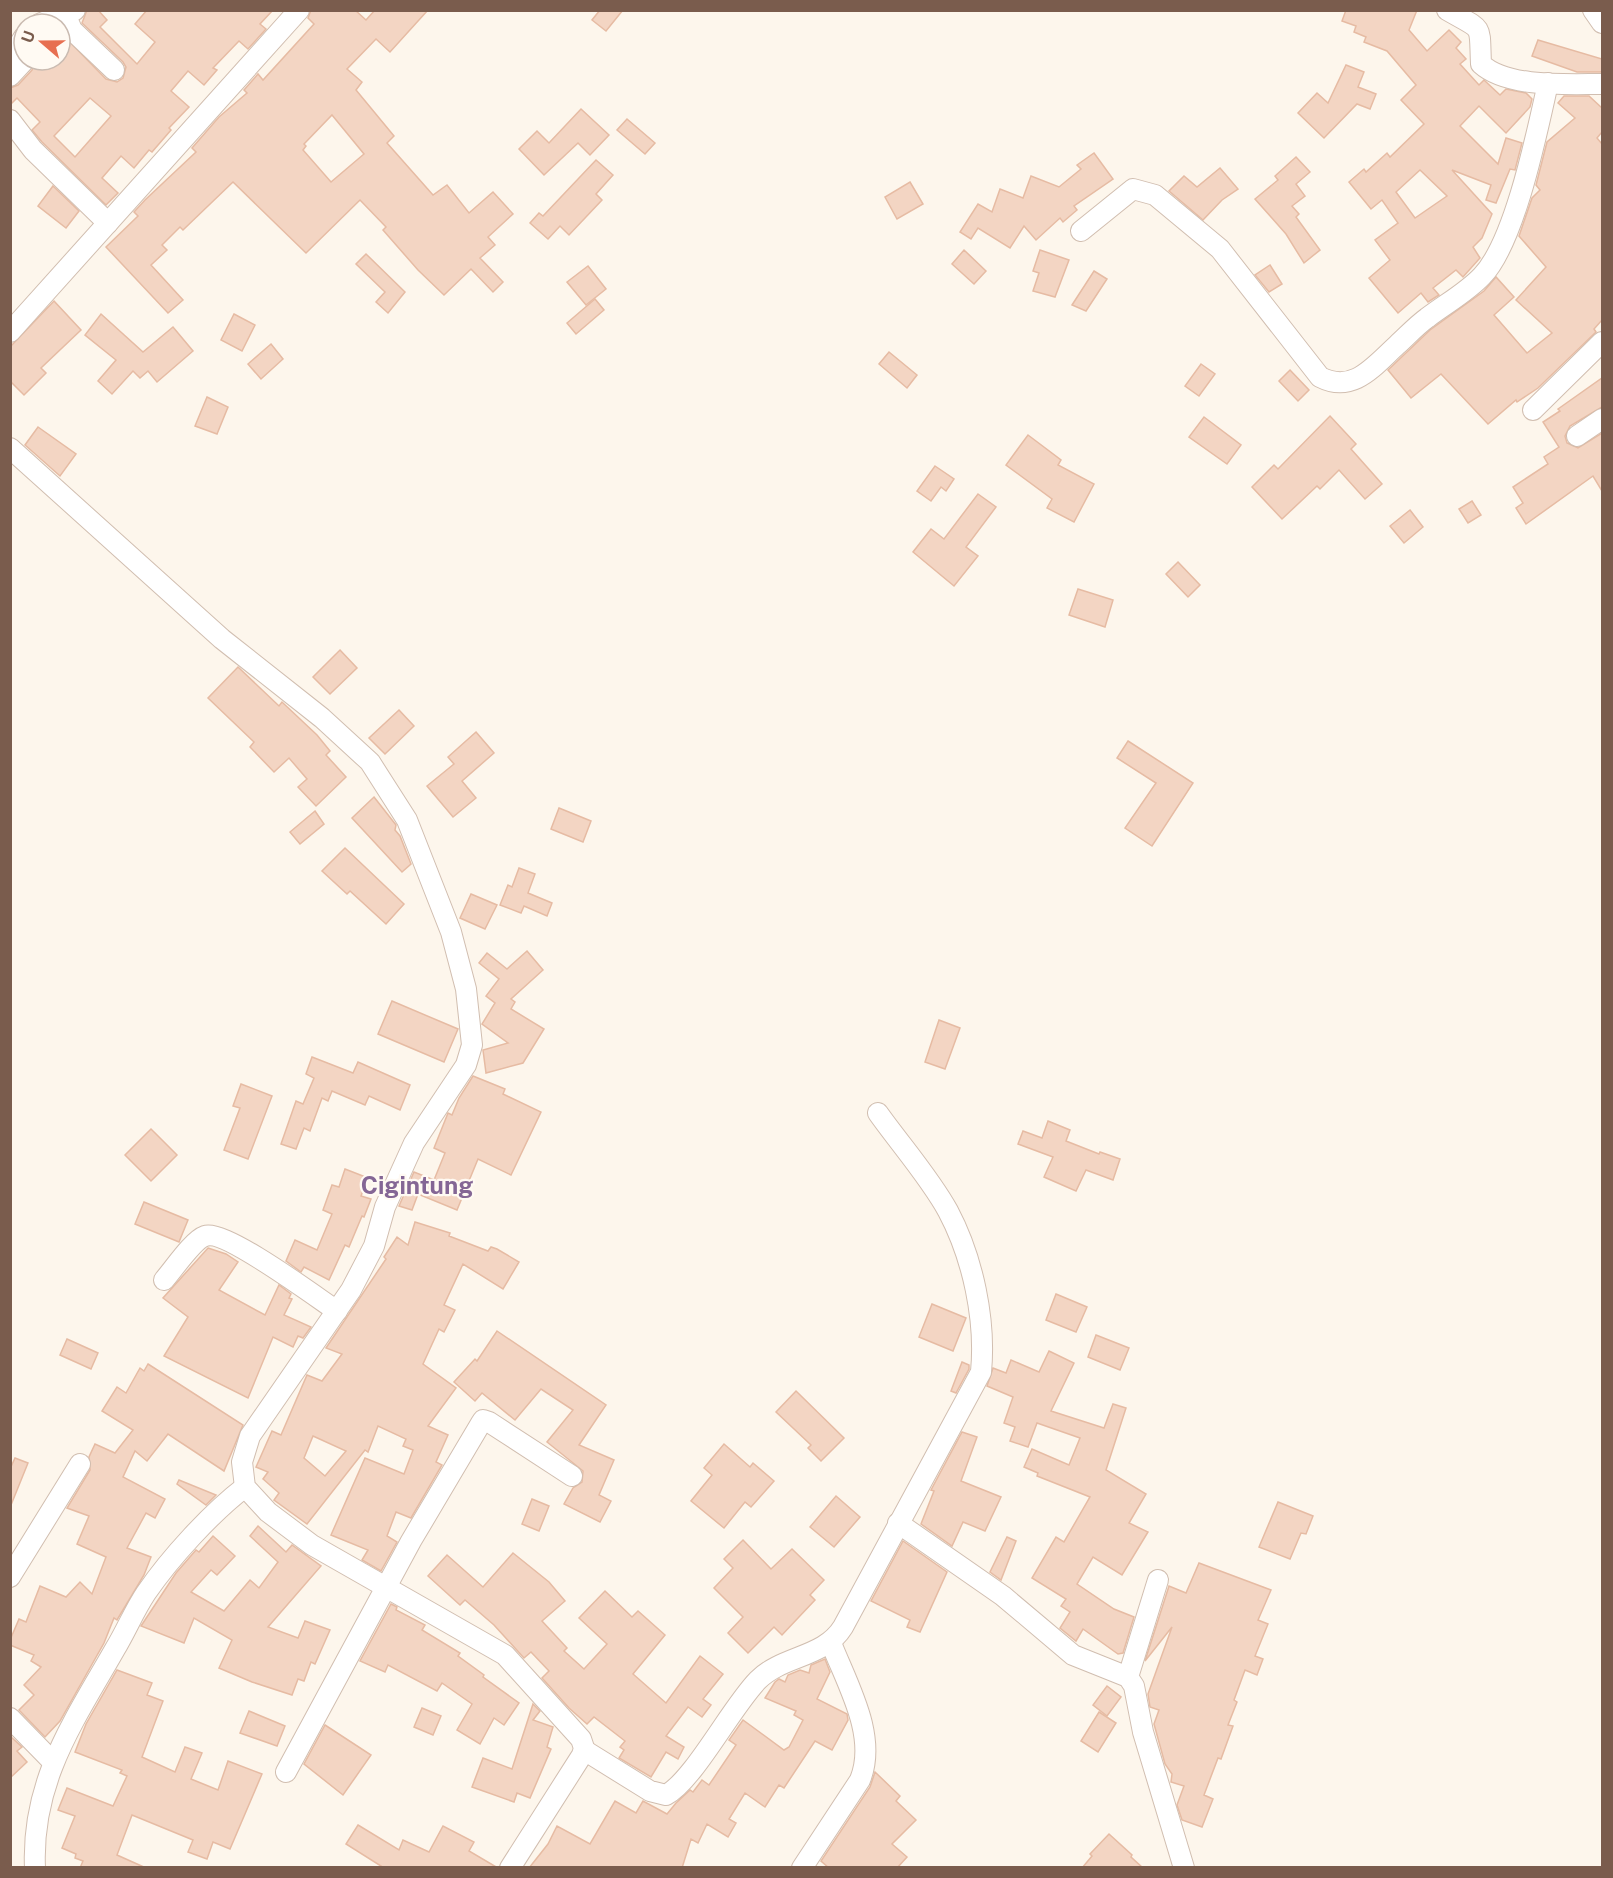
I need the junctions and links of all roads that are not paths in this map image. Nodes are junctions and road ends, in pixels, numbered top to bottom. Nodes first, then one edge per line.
1 (299, 10) edge
2 (1447, 10) edge
3 (72, 30) edge
4 (114, 69) dead end
5 (1548, 83) junction
6 (1602, 84) edge
7 (10, 120) edge
8 (108, 223) junction
9 (1081, 231) dead end
10 (10, 332) edge
11 (1602, 342) edge
12 (1533, 410) dead end
13 (1602, 419) edge
14 (1577, 436) dead end
15 (10, 448) edge
16 (878, 1113) dead end
17 (164, 1280) dead end
18 (337, 1311) junction
19 (80, 1464) dead end
20 (572, 1476) dead end
21 (245, 1487) junction
22 (898, 1523) junction
23 (10, 1577) edge
24 (1158, 1580) dead end
25 (386, 1586) junction
26 (831, 1643) junction
27 (1128, 1677) junction
28 (10, 1718) edge
29 (584, 1750) junction
30 (53, 1762) junction
31 (286, 1772) dead end
32 (34, 1868) edge
33 (510, 1868) edge
34 (802, 1868) edge
35 (1184, 1868) edge

1 - 8 street
2 - 5 street
3 - 4 street
5 - 6 street
5 - 9 street
7 - 8 street
8 - 10 street
11 - 12 street
13 - 14 street
15 - 18 street
16 - 22 street
17 - 18 street
18 - 21 street
19 - 23 street
20 - 25 street
21 - 25 street
21 - 30 street
22 - 26 street
22 - 27 street
24 - 27 street
25 - 29 street
25 - 31 street
26 - 29 street
26 - 34 street
27 - 35 street
28 - 30 street
29 - 33 street
30 - 32 street

